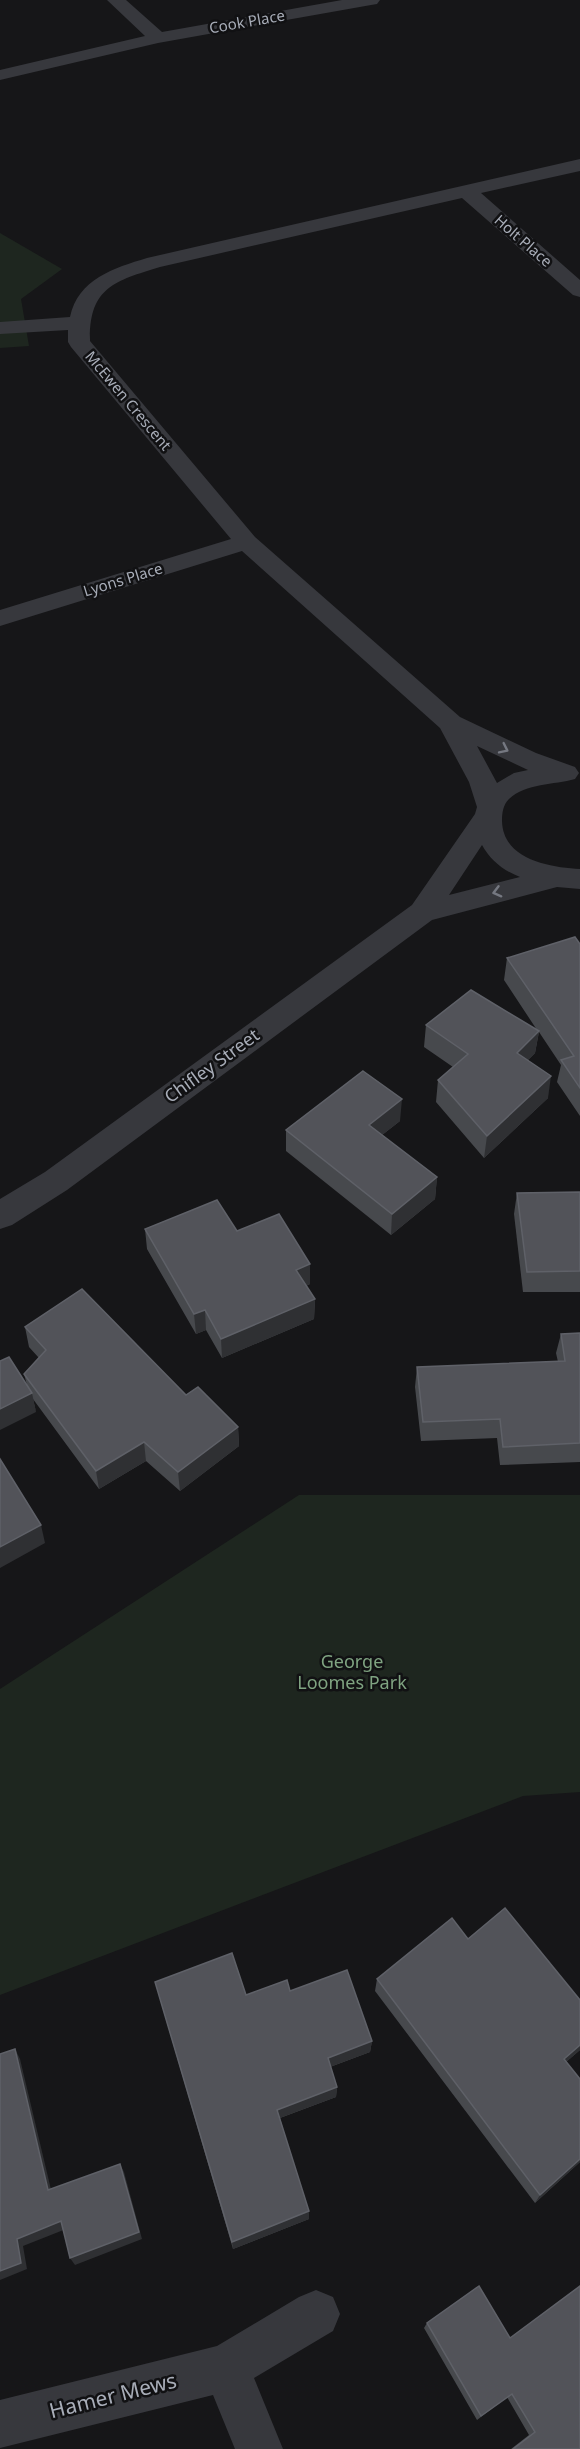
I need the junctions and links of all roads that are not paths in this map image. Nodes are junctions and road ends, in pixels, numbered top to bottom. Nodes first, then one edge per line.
1 (116, 0) edge
2 (371, 0) edge
3 (158, 38) junction
4 (0, 75) edge
5 (580, 165) edge
6 (466, 191) junction
7 (580, 291) edge
8 (77, 323) junction
9 (0, 328) edge
10 (246, 542) junction
11 (0, 618) edge
12 (451, 723) junction
13 (572, 775) edge
14 (488, 812) junction
15 (573, 879) edge
16 (422, 912) junction
17 (0, 1216) edge
18 (316, 2314) dead end
19 (226, 2368) junction
20 (0, 2424) edge
21 (259, 2449) edge

1 - 3 street
2 - 3 street, Cook Place
3 - 4 street, Cook Place
5 - 6 street
6 - 7 street, Holt Place
6 - 8 street
8 - 9 street
8 - 10 street, McEwen Crescent
10 - 11 street, Lyons Place
10 - 12 street, McEwen Crescent
12 -> 13 street, McEwen Crescent
12 - 14 street, McEwen Crescent
13 - 14 street, Chifley Street
14 - 15 street, McEwen Crescent
14 - 16 street, Chifley Street
15 -> 16 street, Chifley Street
16 - 17 street, Chifley Street
18 - 19 street, Hamer Mews
19 - 20 street, Hamer Mews
19 - 21 street

